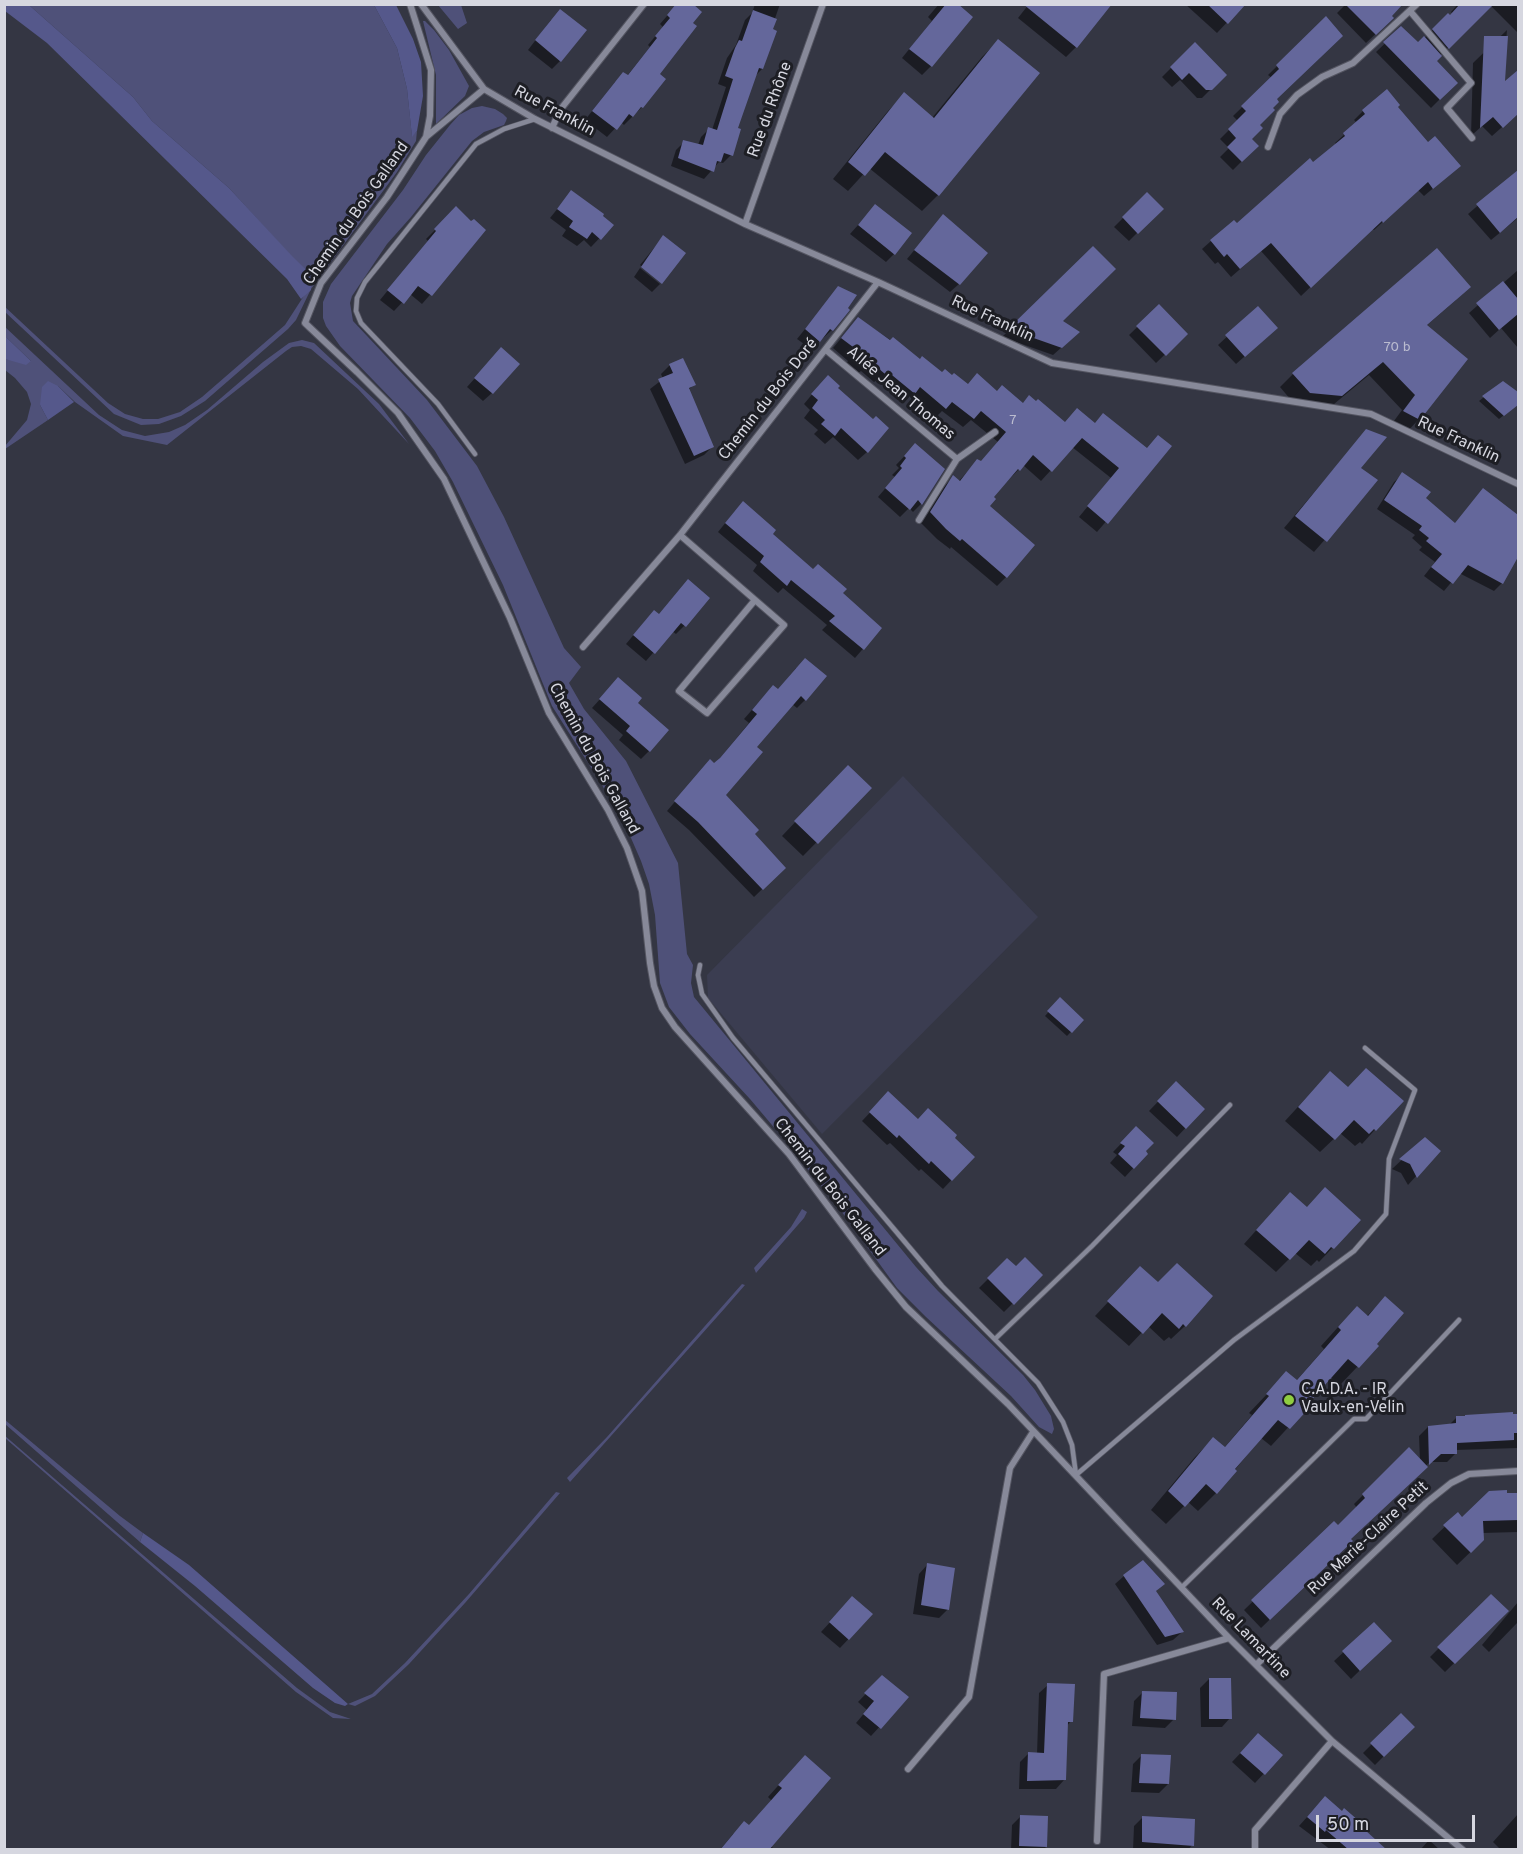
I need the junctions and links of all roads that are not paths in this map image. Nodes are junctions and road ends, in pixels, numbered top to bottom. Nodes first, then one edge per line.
1 (410, 4) edge
2 (421, 4) edge
3 (644, 4) edge
4 (823, 4) edge
5 (1417, 4) edge
6 (1410, 11) junction
7 (484, 89) junction
8 (535, 119) junction
9 (552, 128) junction
10 (426, 137) junction
11 (1472, 138) dead end
12 (1268, 147) dead end
13 (745, 224) junction
14 (878, 282) junction
15 (826, 350) junction
16 (995, 432) dead end
17 (474, 454) dead end
18 (957, 459) junction
19 (1518, 484) edge
20 (919, 520) dead end
21 (680, 535) junction
22 (755, 600) junction
23 (583, 647) dead end
24 (700, 965) dead end
25 (1365, 1048) dead end
26 (1230, 1105) dead end
27 (1459, 1320) dead end
28 (994, 1339) junction
29 (1033, 1432) junction
30 (1518, 1471) edge
31 (1076, 1474) junction
32 (1182, 1587) junction
33 (1229, 1638) junction
34 (1256, 1665) junction
35 (1332, 1741) junction
36 (908, 1769) dead end
37 (1097, 1840) dead end
38 (1255, 1850) edge
39 (1463, 1850) edge

1 - 10 street
2 - 7 street
3 - 9 street
4 - 13 street, Rue du Rhône
5 - 6 street
6 - 11 street
6 - 12 street
7 - 8 street, Rue Franklin
7 - 10 street, Chemin du Bois Galland
8 - 9 street, Rue Franklin
8 - 17 lane
9 - 13 street, Rue Franklin
10 - 29 street, Chemin du Bois Galland
13 - 14 street, Rue Franklin
14 - 15 street, Chemin du Bois Doré
14 - 19 street, Rue Franklin
15 - 18 street, Allée Jean Thomas
15 - 21 street, Chemin du Bois Doré
16 - 18 street, Allée Jean Thomas
18 - 20 street, Allée Jean Thomas
21 - 22 street
21 - 23 street, Chemin du Bois Doré
22 - 22 street
24 - 28 lane
25 - 31 lane
26 - 28 lane
27 - 32 lane
28 - 31 lane
29 - 31 street, Rue Lamartine
29 - 36 street
30 - 34 street, Rue Marie-Claire Petit
31 - 32 street, Rue Lamartine
32 - 33 street, Rue Lamartine
33 - 34 street, Rue Lamartine
33 - 37 street
34 - 35 street, Rue Lamartine
35 - 38 street
35 - 39 street, Rue Lamartine

